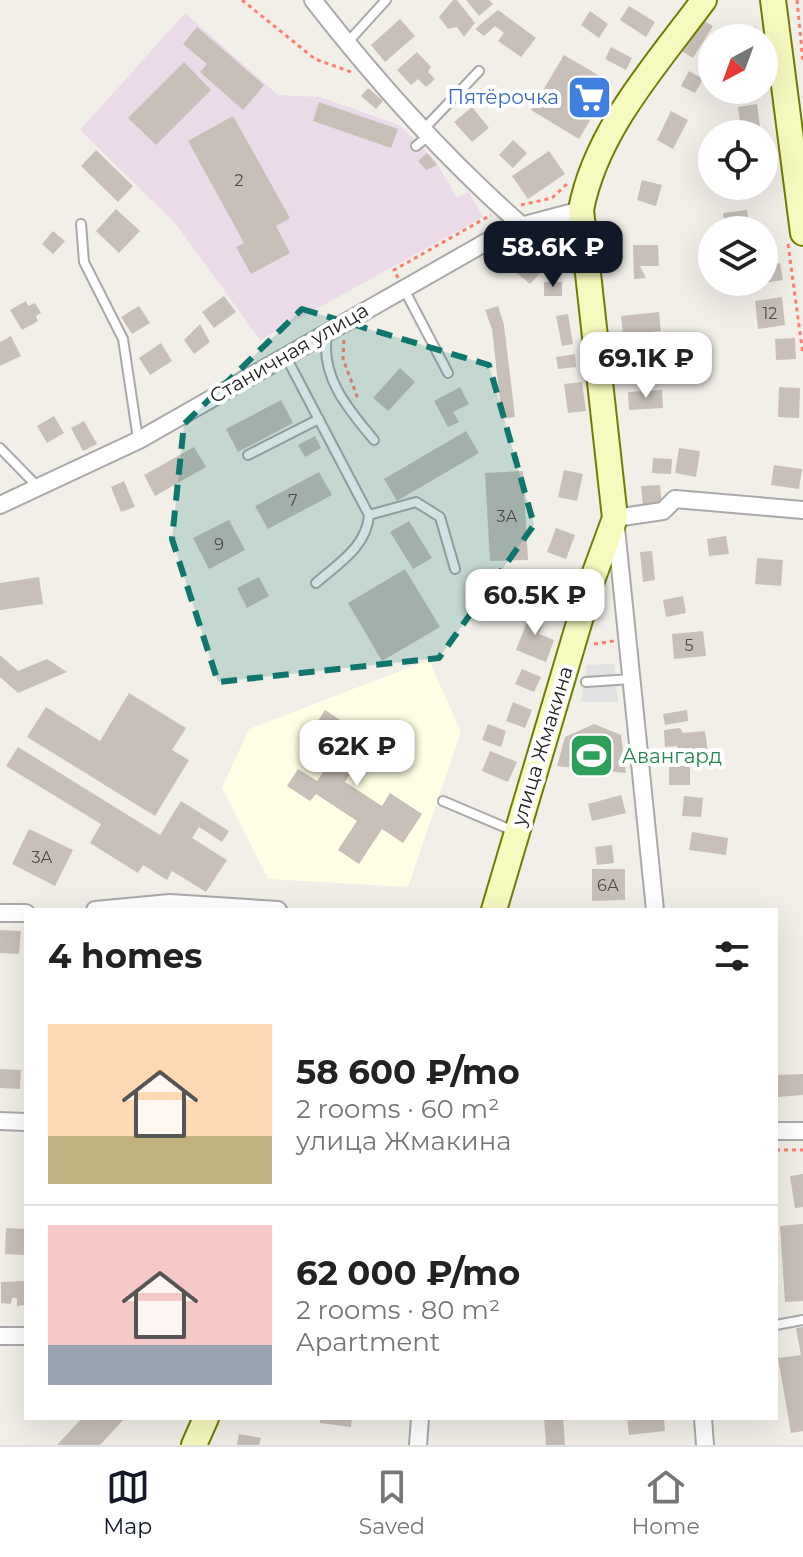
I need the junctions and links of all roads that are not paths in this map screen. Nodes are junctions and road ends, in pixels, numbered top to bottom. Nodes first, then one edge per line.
1 (313, 0) edge
2 (386, 0) edge
3 (704, 0) edge
4 (773, 0) edge
5 (347, 44) junction
6 (479, 71) dead end
7 (422, 138) junction
8 (581, 210) junction
9 (519, 223) junction
10 (81, 224) dead end
11 (803, 233) edge
12 (404, 288) junction
13 (328, 330) junction
14 (285, 354) junction
15 (448, 373) dead end
16 (319, 419) junction
17 (139, 440) junction
18 (374, 440) dead end
19 (0, 448) edge
20 (248, 455) dead end
21 (38, 488) junction
22 (0, 505) edge
23 (803, 510) edge
24 (369, 515) junction
25 (615, 518) junction
26 (368, 532) junction
27 (376, 540) dead end
28 (455, 569) dead end
29 (316, 583) dead end
30 (626, 680) junction
31 (586, 682) dead end
32 (443, 801) dead end
33 (517, 832) junction
34 (116, 908) edge
35 (247, 908) edge
36 (495, 908) edge
37 (655, 908) edge
38 (0, 913) edge
39 (24, 913) edge
40 (0, 1121) edge
41 (24, 1122) edge
42 (778, 1131) edge
43 (803, 1131) edge
44 (803, 1320) edge
45 (778, 1325) edge
46 (0, 1336) edge
47 (24, 1336) edge
48 (205, 1420) edge
49 (420, 1420) edge
50 (703, 1420) edge
51 (194, 1445) edge
52 (418, 1445) edge
53 (705, 1445) edge

1 - 5 street
2 - 5 lane
3 - 8 street, улица Жмакина
4 - 11 street
5 - 7 street
6 - 7 lane
7 - 9 street
8 - 9 street, Станичная улица
8 - 25 street, улица Жмакина
9 - 12 street, Станичная улица
10 - 17 lane
12 - 13 street, Станичная улица
12 - 15 lane
13 - 14 street, Станичная улица
13 - 18 lane
14 - 16 lane
14 - 17 street, Станичная улица
16 - 20 lane
16 - 24 lane
17 - 21 street, Станичная улица
19 - 21 lane
21 - 22 street, Станичная улица
23 - 25 street
24 - 26 lane
24 - 28 lane
25 - 30 street
25 - 33 street, улица Жмакина
26 - 27 lane
26 - 29 lane
30 - 31 lane
30 - 37 street
32 - 33 lane
33 - 36 street, улица Жмакина
34 - 35 street
38 - 39 street
40 - 41 street
42 - 43 street
44 - 45 lane
46 - 47 street
48 - 51 street
49 - 52 street
50 - 53 street

